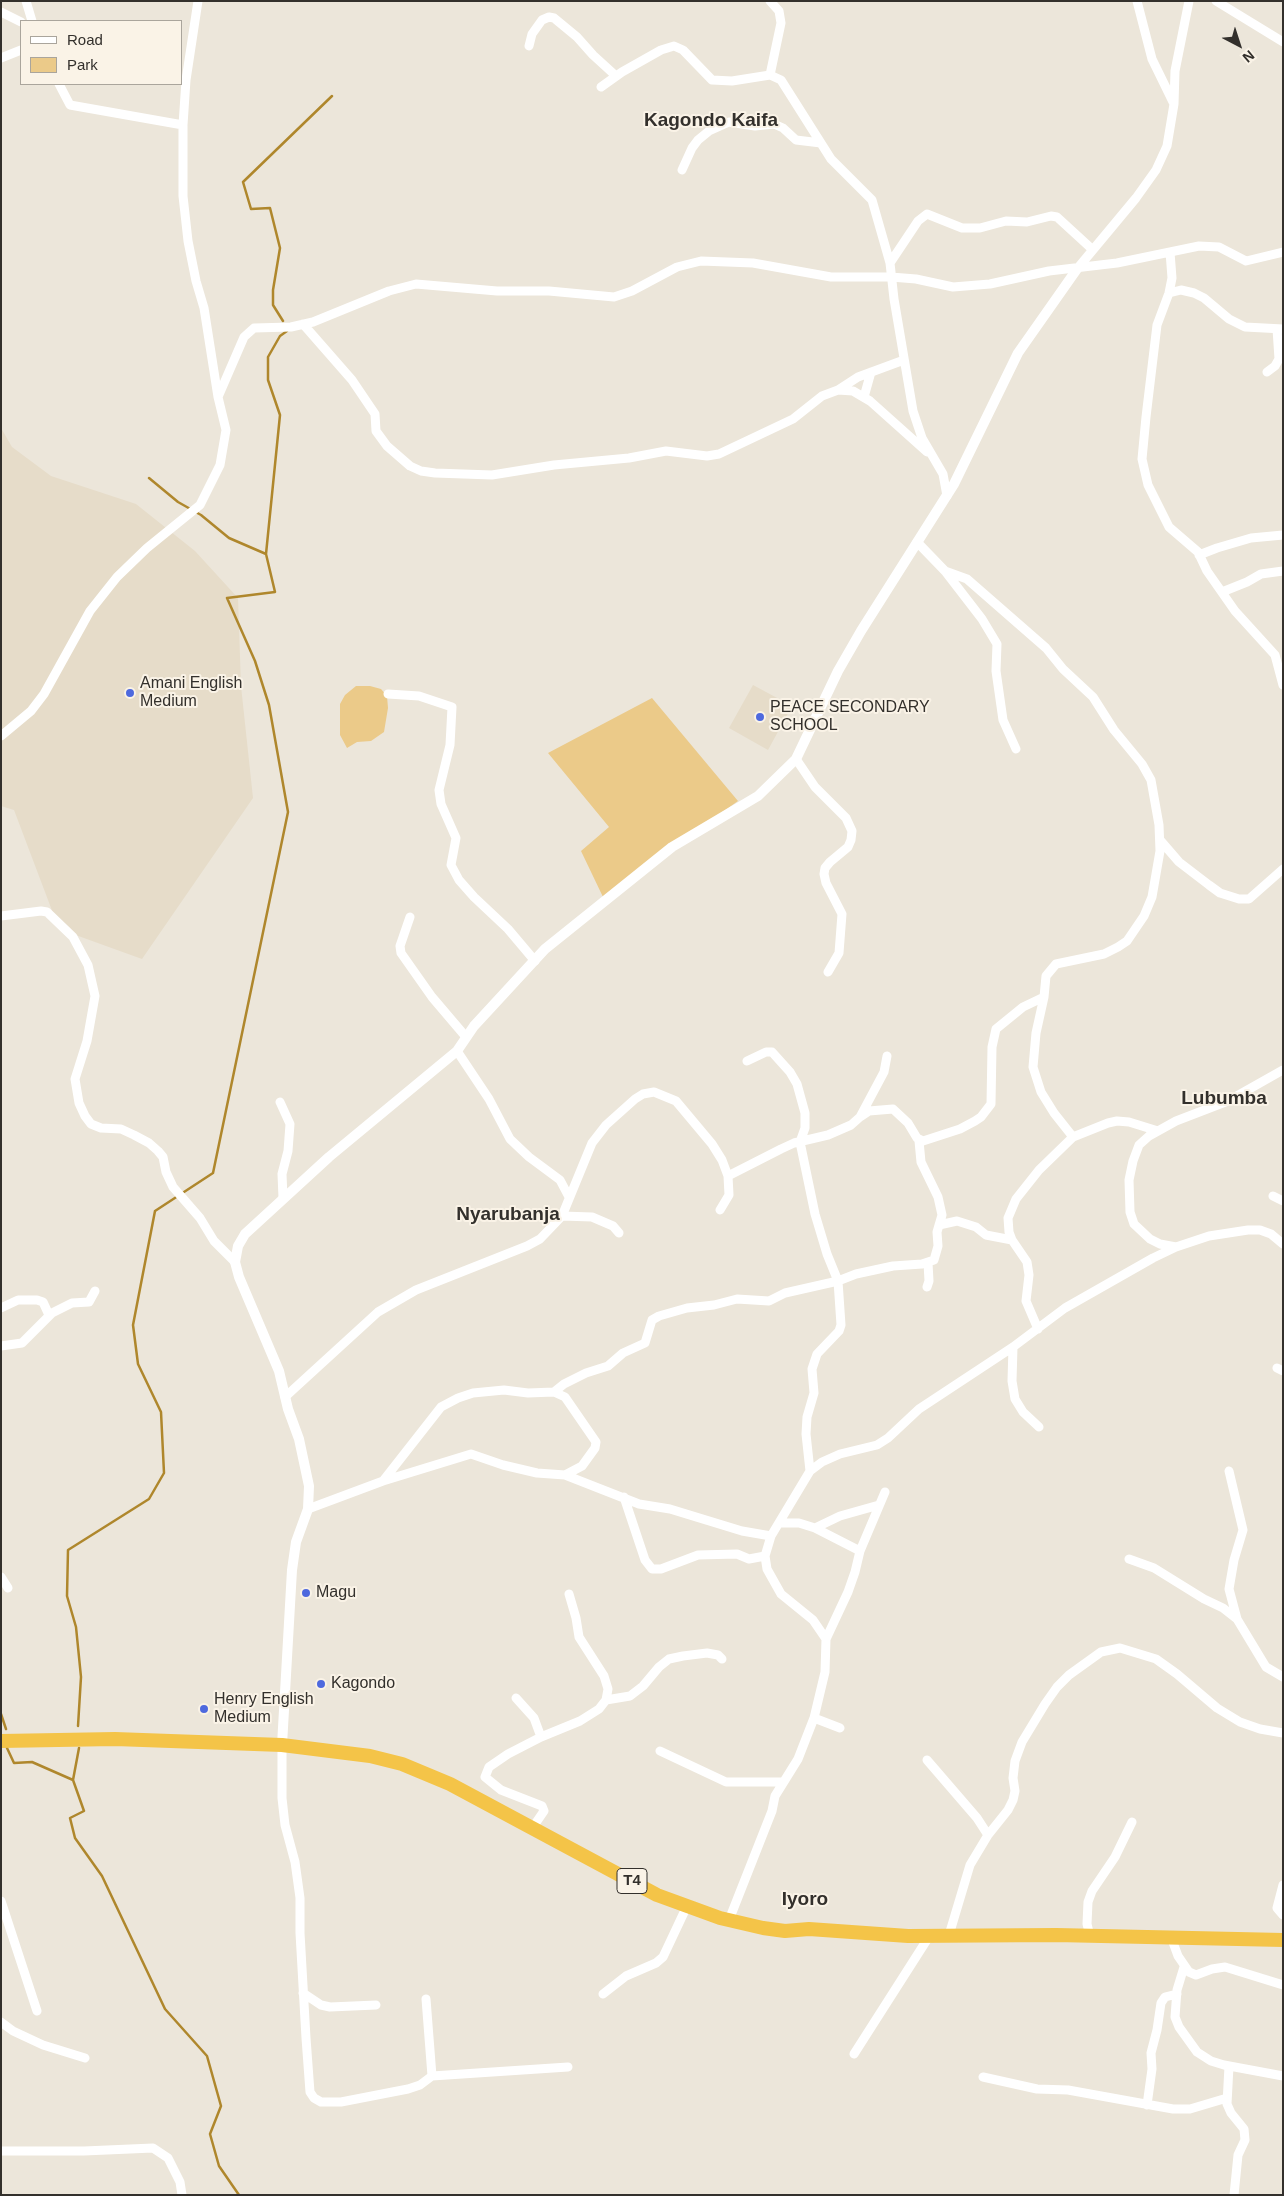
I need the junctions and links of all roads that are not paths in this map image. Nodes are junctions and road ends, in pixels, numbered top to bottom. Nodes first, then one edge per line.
1 (26, 1) edge
2 (198, 1) edge
3 (770, 1) edge
4 (1137, 1) edge
5 (1189, 1) edge
6 (1216, 1) edge
7 (1, 12) edge
8 (32, 20) edge
9 (20, 22) edge
10 (1283, 42) edge
11 (529, 46) dead end
12 (20, 50) edge
13 (1, 58) edge
14 (770, 75) junction
15 (616, 76) junction
16 (60, 85) edge
17 (601, 87) dead end
18 (1174, 104) junction
19 (183, 125) junction
20 (821, 143) junction
21 (682, 170) dead end
22 (1094, 250) junction
23 (1170, 252) junction
24 (1283, 252) edge
25 (890, 263) junction
26 (1077, 269) junction
27 (891, 277) junction
28 (1169, 293) junction
29 (303, 324) junction
30 (1280, 330) edge
31 (904, 360) junction
32 (870, 372) junction
33 (1268, 372) dead end
34 (838, 390) junction
35 (218, 397) junction
36 (864, 397) junction
37 (931, 456) junction
38 (946, 496) junction
39 (1283, 535) edge
40 (917, 542) junction
41 (1199, 555) junction
42 (1283, 570) edge
43 (945, 571) junction
44 (1222, 592) junction
45 (1283, 685) edge
46 (388, 694) dead end
47 (1, 736) edge
48 (1016, 749) dead end
49 (796, 759) junction
50 (1160, 840) junction
51 (1283, 869) edge
52 (1, 916) edge
53 (410, 916) dead end
54 (535, 961) junction
55 (828, 972) dead end
56 (1044, 997) junction
57 (466, 1037) junction
58 (457, 1051) junction
59 (887, 1056) dead end
60 (747, 1061) dead end
61 (1283, 1070) edge
62 (280, 1102) dead end
63 (860, 1117) junction
64 (1158, 1131) junction
65 (1073, 1136) junction
66 (919, 1141) junction
67 (800, 1142) junction
68 (728, 1176) junction
69 (1273, 1196) dead end
70 (569, 1197) junction
71 (283, 1198) junction
72 (1283, 1201) edge
73 (720, 1210) dead end
74 (562, 1216) junction
75 (939, 1225) junction
76 (619, 1233) dead end
77 (1012, 1240) junction
78 (1283, 1244) edge
79 (1176, 1247) junction
80 (234, 1262) junction
81 (928, 1263) junction
82 (838, 1281) junction
83 (927, 1287) dead end
84 (95, 1291) dead end
85 (1, 1308) edge
86 (49, 1315) junction
87 (1038, 1328) junction
88 (1, 1346) edge
89 (1013, 1347) junction
90 (554, 1392) junction
91 (285, 1397) junction
92 (1039, 1427) dead end
93 (810, 1471) junction
94 (1229, 1471) dead end
95 (565, 1475) junction
96 (383, 1481) junction
97 (884, 1492) dead end
98 (624, 1497) junction
99 (878, 1505) junction
100 (308, 1509) junction
101 (779, 1523) junction
102 (815, 1528) junction
103 (771, 1536) junction
104 (860, 1551) junction
105 (765, 1556) junction
106 (1129, 1559) dead end
107 (1, 1577) edge
108 (8, 1588) dead end
109 (568, 1594) dead end
110 (1237, 1620) junction
111 (826, 1638) junction
112 (722, 1659) dead end
113 (1283, 1678) edge
114 (516, 1698) dead end
115 (606, 1700) junction
116 (814, 1718) junction
117 (840, 1728) dead end
118 (1283, 1733) edge
119 (540, 1737) junction
120 (1, 1741) edge
121 (282, 1745) junction
122 (660, 1751) dead end
123 (927, 1760) dead end
124 (782, 1782) junction
125 (1132, 1822) dead end
126 (534, 1827) junction
127 (988, 1835) junction
128 (1283, 1885) edge
129 (1, 1901) edge
130 (687, 1906) junction
131 (1283, 1916) edge
132 (729, 1920) junction
133 (930, 1935) junction
134 (949, 1935) junction
135 (1090, 1936) junction
136 (1171, 1938) junction
137 (1283, 1940) edge
138 (1184, 1966) junction
139 (1283, 1985) edge
140 (303, 1993) junction
141 (603, 1994) dead end
142 (1176, 1994) junction
143 (426, 2000) dead end
144 (376, 2005) dead end
145 (37, 2011) dead end
146 (1, 2022) edge
147 (854, 2054) dead end
148 (85, 2058) dead end
149 (568, 2066) dead end
150 (1229, 2066) junction
151 (432, 2076) junction
152 (1283, 2076) edge
153 (983, 2077) dead end
154 (1227, 2098) junction
155 (1147, 2105) junction
156 (1, 2151) edge
157 (182, 2195) edge
158 (1234, 2195) edge

1 - 8 street
2 - 19 street
3 - 14 street
4 - 18 street
5 - 18 street
6 - 10 street
7 - 9 street
11 - 15 street
12 - 13 street
14 - 15 street
14 - 20 street
15 - 17 street
16 - 19 street
18 - 22 street
19 - 35 street
20 - 21 street
20 - 25 street
22 - 25 street
22 - 26 street
23 - 24 street
23 - 26 street
23 - 28 street
25 - 27 street
26 - 27 street
26 - 38 street
27 - 29 street
27 - 31 street
28 - 30 street
28 - 41 street
29 - 34 street
29 - 35 street
30 - 33 street
31 - 32 street
31 - 37 street
32 - 34 street
32 - 36 street
34 - 36 street
35 - 47 street
36 - 37 street
37 - 38 street
38 - 40 street
39 - 41 street
40 - 43 street
40 - 49 street
41 - 44 street
42 - 44 street
43 - 48 street
43 - 50 street
44 - 45 street
46 - 54 street
49 - 54 street
49 - 55 street
50 - 51 street
50 - 56 street
52 - 80 street
53 - 57 street
54 - 57 street
56 - 65 street
56 - 66 street
57 - 58 street
58 - 70 street
58 - 71 street
59 - 63 street
60 - 67 street
61 - 64 street
62 - 71 street
63 - 66 street
63 - 67 street
64 - 65 street
64 - 79 street
65 - 77 street
66 - 75 street
67 - 68 street
67 - 82 street
68 - 70 street
68 - 73 street
69 - 72 street
70 - 74 street
71 - 80 street
74 - 76 street
74 - 91 street
75 - 77 street
75 - 81 street
77 - 87 street
78 - 79 street
79 - 87 street
80 - 91 street
81 - 82 street
81 - 83 street
82 - 90 street
82 - 93 street
84 - 86 street
85 - 86 street
86 - 88 street
87 - 89 street
89 - 92 street
89 - 93 street
90 - 95 street
90 - 96 street
91 - 100 street
93 - 101 street
94 - 110 street
95 - 96 street
95 - 98 street
96 - 100 street
97 - 99 street
98 - 103 street
98 - 105 street
99 - 102 street
99 - 104 street
100 - 121 street
101 - 102 street
101 - 103 street
102 - 104 street
103 - 105 street
104 - 111 street
105 - 111 street
106 - 110 street
107 - 108 street
109 - 115 street
110 - 113 street
111 - 116 street
112 - 115 street
114 - 119 street
115 - 119 street
116 - 117 street
116 - 124 street
118 - 127 street
119 - 126 street
120 - 121 highway, T4
121 - 126 highway, T4
121 - 140 street
122 - 124 street
123 - 127 street
124 - 132 street
125 - 135 street
126 - 130 highway, T4
127 - 134 street
128 - 131 street
129 - 145 street
130 - 132 highway, T4
130 - 141 street
132 - 133 highway, T4
133 - 134 highway, T4
133 - 147 street
134 - 135 highway, T4
135 - 136 highway, T4
136 - 137 highway, T4
136 - 138 street
138 - 139 street
138 - 142 street
140 - 144 street
140 - 151 street
142 - 150 street
142 - 155 street
143 - 151 street
146 - 148 street
149 - 151 street
150 - 152 street
150 - 154 street
153 - 155 street
154 - 155 street
154 - 158 street
156 - 157 street

